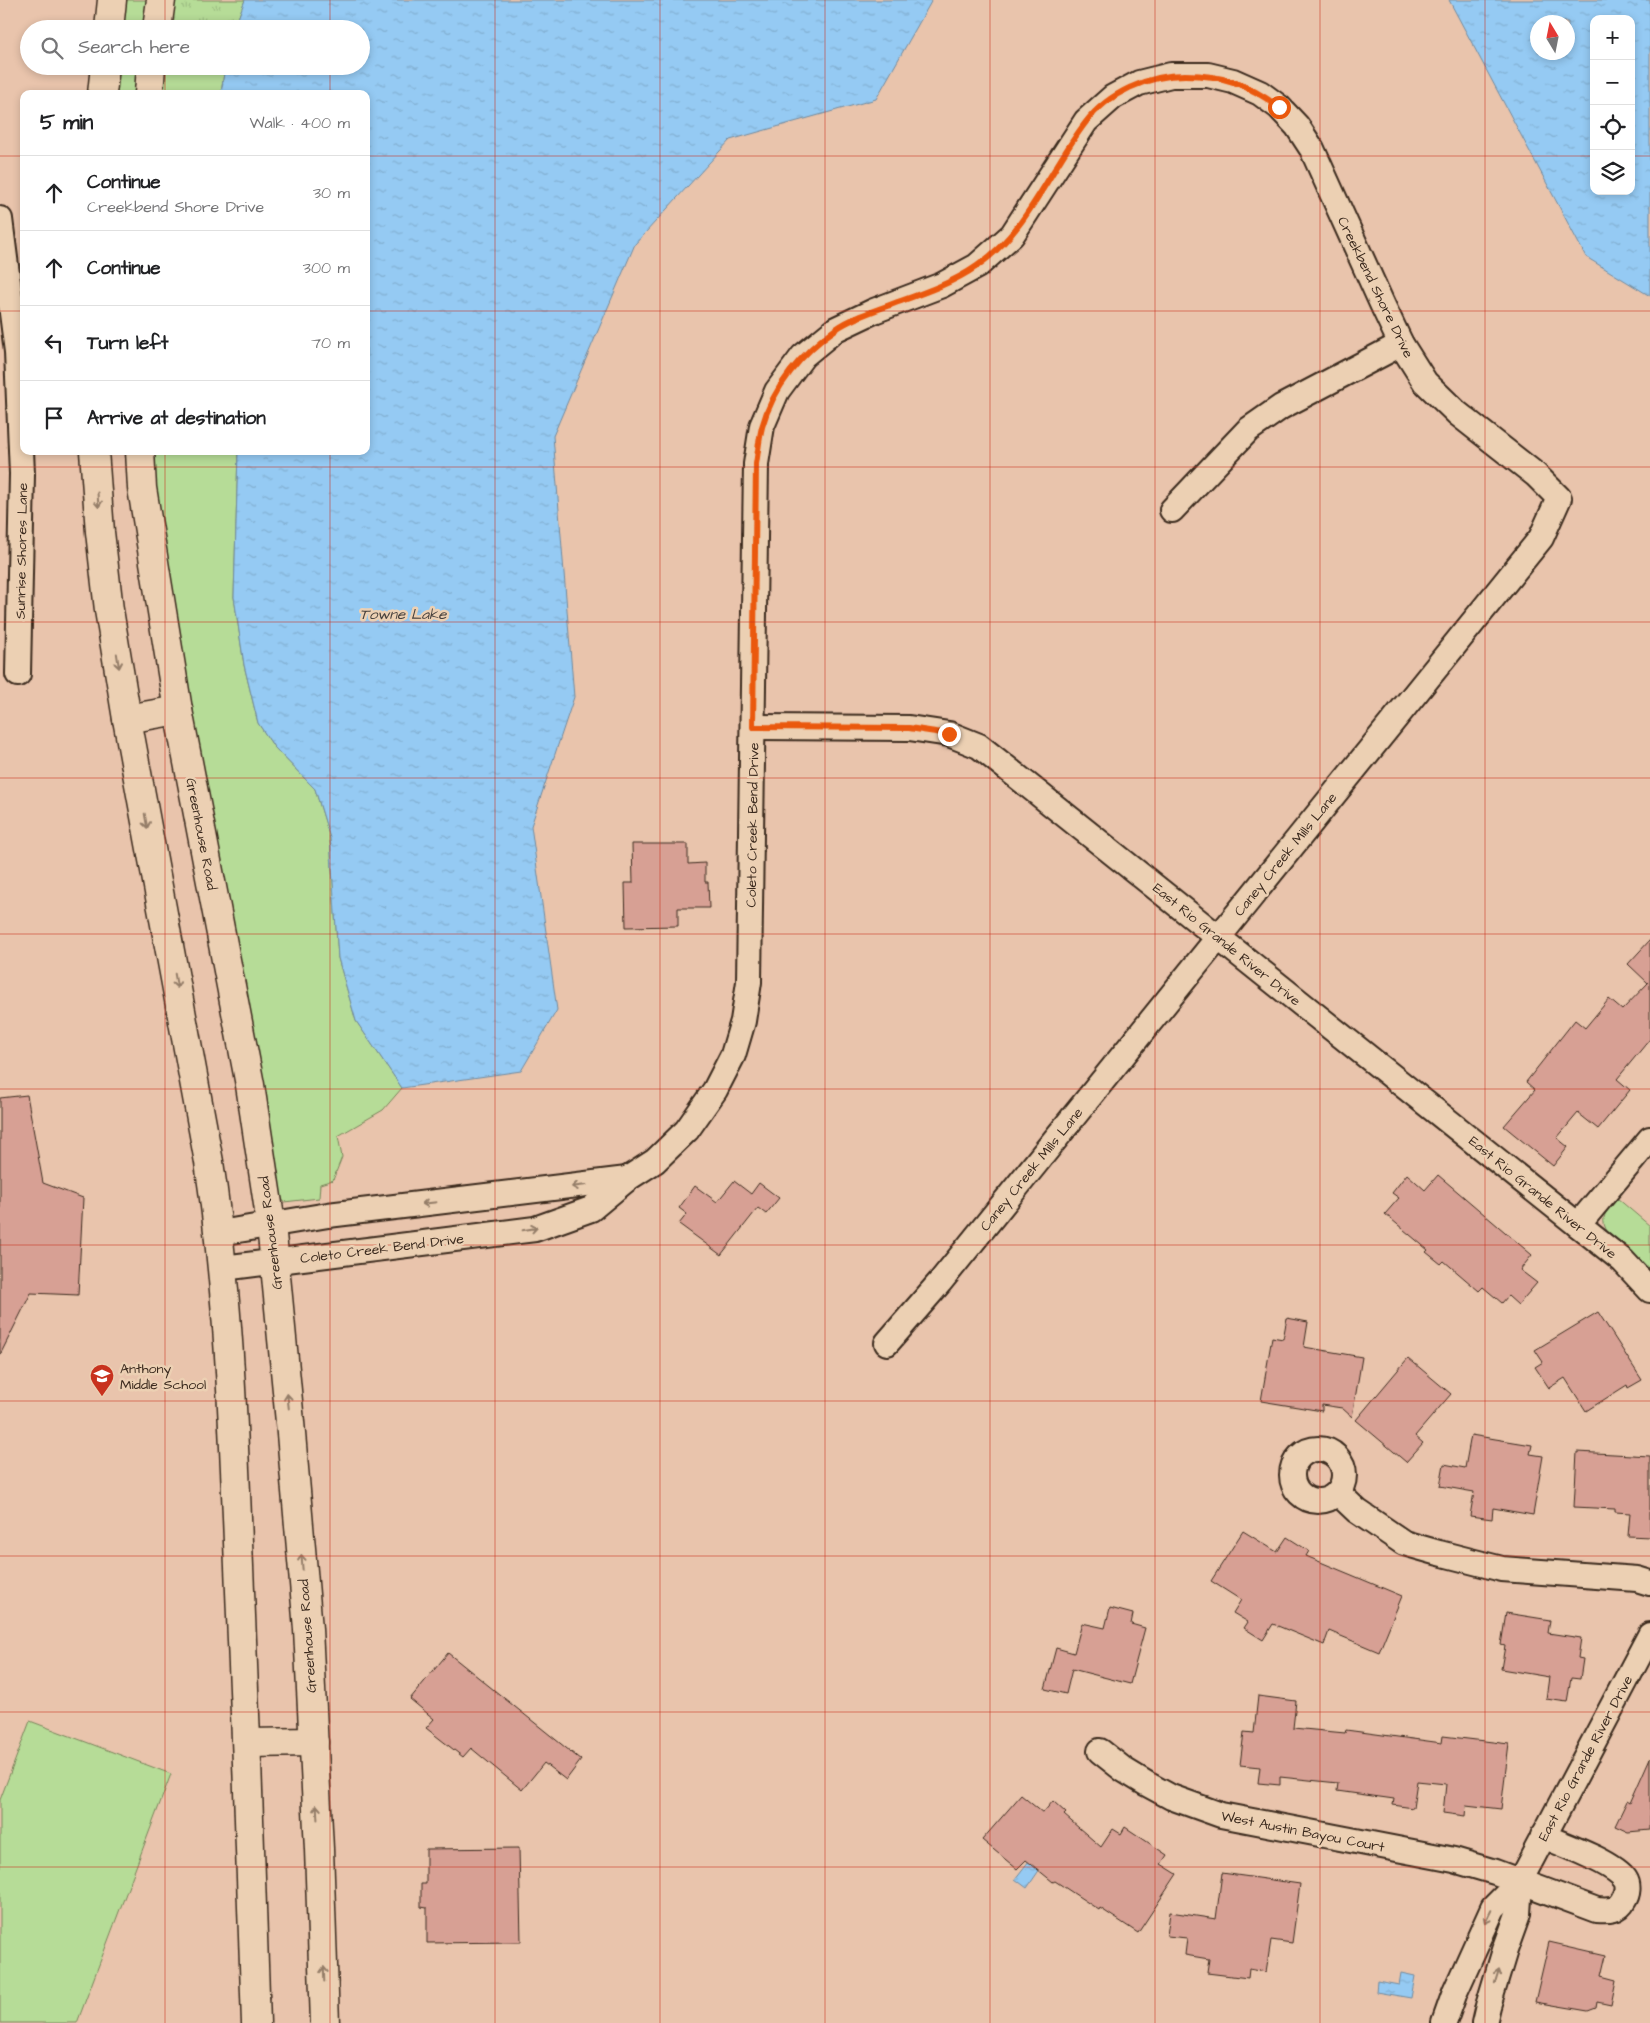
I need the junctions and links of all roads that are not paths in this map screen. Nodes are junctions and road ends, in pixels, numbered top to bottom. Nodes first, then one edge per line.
1 (112, 0) edge
2 (161, 0) edge
3 (110, 20) edge
4 (158, 20) edge
5 (104, 75) edge
6 (150, 75) edge
7 (1208, 75) joint
8 (102, 90) edge
9 (149, 90) edge
10 (0, 219) edge
11 (1401, 344) junction
12 (20, 415) edge
13 (22, 455) edge
14 (94, 455) edge
15 (140, 455) edge
16 (1559, 498) joint
17 (1172, 510) dead end
18 (18, 674) dead end
19 (178, 710) junction
20 (128, 719) junction
21 (753, 727) junction
22 (1219, 937) junction
23 (1650, 1139) edge
24 (627, 1179) junction
25 (478, 1198) junction
26 (271, 1224) junction
27 (1578, 1225) junction
28 (220, 1233) junction
29 (482, 1235) junction
30 (274, 1261) junction
31 (223, 1268) junction
32 (1650, 1290) edge
33 (887, 1343) dead end
34 (1338, 1492) dead end
35 (1650, 1583) edge
36 (1650, 1635) edge
37 (314, 1742) junction
38 (247, 1743) junction
39 (1100, 1751) dead end
40 (1544, 1836) junction
41 (1520, 1881) junction
42 (256, 2023) edge
43 (326, 2023) edge
44 (1444, 2023) edge
45 (1484, 2023) edge

1 - 3 main road
2 - 4 main road
5 - 8 main road
6 - 9 main road
7 - 11 street, Creekbend Shore Drive
7 - 21 street, Coleto Creek Bend Drive
10 - 12 street, Sunrise Shores Lane
11 - 16 street, Creekbend Shore Drive
11 - 17 street
13 - 18 street, Sunrise Shores Lane
14 -> 20 main road
15 - 19 main road, Greenhouse Road
16 - 22 street, Caney Creek Mills Lane
19 - 20 main road
19 - 26 main road, Greenhouse Road
20 -> 28 main road
21 - 22 street, East Rio Grande River Drive
21 - 24 street, Coleto Creek Bend Drive
22 - 27 street, East Rio Grande River Drive
22 - 33 street, Caney Creek Mills Lane
23 - 27 street
24 -> 25 street, Coleto Creek Bend Drive
29 -> 24 street, Coleto Creek Bend Drive
25 -> 26 street, Coleto Creek Bend Drive
25 - 29 street, Coleto Creek Bend Drive
26 - 28 street, Coleto Creek Bend Drive
26 - 30 main road, Greenhouse Road
27 - 32 street, East Rio Grande River Drive
28 - 31 main road
29 - 30 street, Coleto Creek Bend Drive
30 - 31 street, Coleto Creek Bend Drive
37 -> 30 main road, Greenhouse Road
31 - 38 main road
34 - 35 street
36 - 40 street, East Rio Grande River Drive
37 - 38 main road
43 -> 37 main road, Greenhouse Road
38 - 42 main road
39 - 41 street, West Austin Bayou Court
40 - 41 street, East Rio Grande River Drive
40 - 41 street, West Austin Bayou Court
41 -> 44 street, East Rio Grande River Drive
45 -> 41 street, East Rio Grande River Drive

